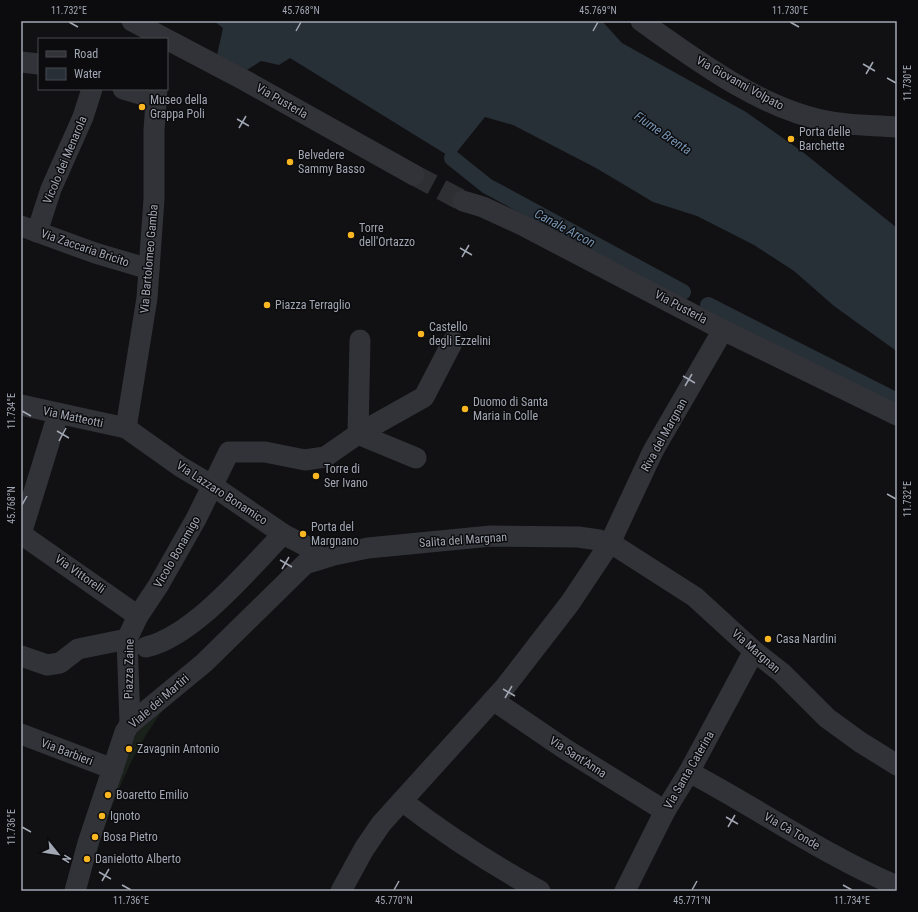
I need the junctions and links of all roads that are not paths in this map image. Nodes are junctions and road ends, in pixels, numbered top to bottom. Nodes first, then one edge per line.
1 (641, 21) edge
2 (146, 28) edge
3 (165, 38) edge
4 (168, 40) edge
5 (21, 62) edge
6 (38, 64) edge
7 (92, 90) edge
8 (130, 90) edge
9 (157, 94) edge
10 (897, 127) edge
11 (414, 174) tunnel mouth
12 (463, 201) tunnel mouth
13 (26, 230) edge
14 (149, 269) junction
15 (724, 330) junction
16 (360, 340) dead end
17 (453, 341) dead end
18 (21, 405) edge
19 (58, 414) junction
20 (897, 415) edge
21 (126, 428) junction
22 (358, 434) junction
23 (416, 458) dead end
24 (213, 486) junction
25 (21, 534) edge
26 (283, 534) junction
27 (610, 543) junction
28 (317, 560) junction
29 (138, 616) junction
30 (137, 643) junction
31 (754, 651) junction
32 (21, 656) edge
33 (493, 700) junction
34 (130, 724) junction
35 (21, 734) edge
36 (897, 765) edge
37 (113, 769) junction
38 (689, 772) junction
39 (402, 801) junction
40 (665, 811) junction
41 (897, 886) edge
42 (74, 891) edge
43 (341, 891) edge
44 (540, 891) edge
45 (625, 891) edge

1 - 10 street, Via Giovanni Volpato
2 - 3 street, Via Pusterla
4 - 11 street, Via Pusterla
5 - 6 street
7 - 13 street, Vicolo dei Menarola
8 - 9 street
9 - 14 street, Via Bartolomeo Gamba
12 - 15 street, Via Pusterla
13 - 14 street, Via Zaccaria Bricito
14 - 21 street, Via Bartolomeo Gamba
15 - 20 street, Via Pusterla
15 - 27 street, Riva del Margnan
16 - 22 street
17 - 22 street
18 - 19 street, Via Matteotti
19 - 21 street, Via Matteotti
19 - 25 street
21 - 24 street, Via Lazzaro Bonamico
22 - 23 street
22 - 24 street
24 - 26 street, Via Lazzaro Bonamico
24 - 29 street, Vicolo Bonamigo
25 - 29 street, Via Vittorelli
26 - 28 street, Via Lazzaro Bonamico
26 - 30 street
27 - 28 street, Salita del Margnan
27 - 31 street, Via Margnan
27 - 33 street
28 - 34 street, Viale dei Martiri
29 - 30 street, Piazza Zaine
30 - 32 street
30 - 34 street, Piazza Zaine
31 - 36 street, Via Margnan
31 - 38 street, Via Santa Caterina
33 - 39 street
33 - 40 street, Via Sant'Anna
34 - 37 street, Viale dei Martiri
35 - 37 street, Via Barbieri
37 - 42 street, Viale dei Martiri
38 - 40 street, Via Santa Caterina
38 - 41 street, Via Cà Tonde
39 - 43 street
39 - 44 street
40 - 45 street, Via Santa Caterina

